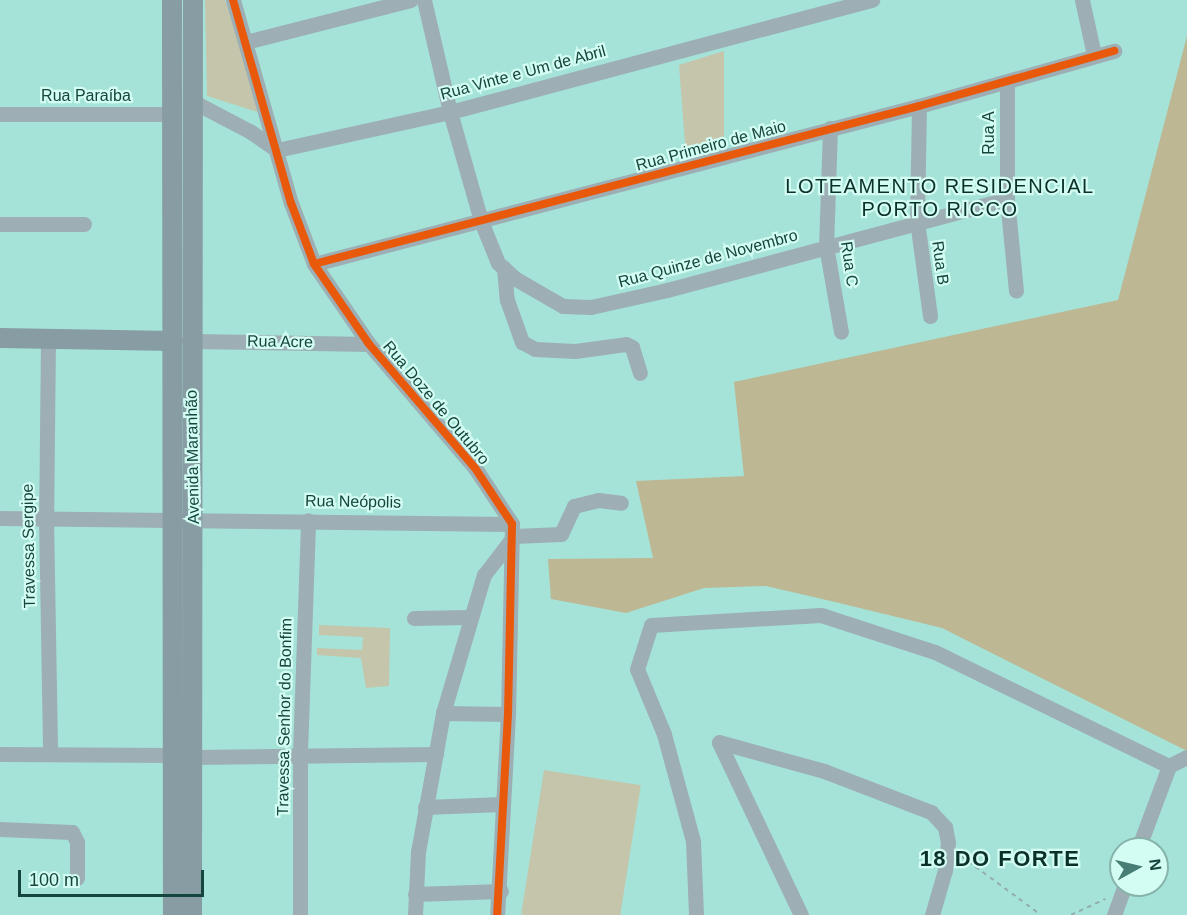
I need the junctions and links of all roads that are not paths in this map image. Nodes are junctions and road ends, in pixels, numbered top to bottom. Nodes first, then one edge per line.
1 (171, 0) edge
2 (194, 0) edge
3 (233, 0) edge
4 (411, 0) edge
5 (424, 0) edge
6 (872, 0) edge
7 (1082, 0) edge
8 (246, 42) junction
9 (1114, 51) dead end
10 (1094, 55) junction
11 (1007, 82) junction
12 (192, 101) junction
13 (919, 106) junction
14 (450, 112) junction
15 (0, 114) edge
16 (172, 114) junction
17 (830, 128) junction
18 (277, 150) junction
19 (1007, 199) junction
20 (481, 221) junction
21 (917, 221) junction
22 (0, 224) edge
23 (84, 224) dead end
24 (826, 246) junction
25 (314, 264) junction
26 (501, 266) junction
27 (1016, 291) dead end
28 (930, 316) dead end
29 (841, 332) dead end
30 (0, 338) edge
31 (48, 339) junction
32 (183, 341) junction
33 (369, 344) junction
34 (639, 373) dead end
35 (621, 503) dead end
36 (46, 517) junction
37 (0, 518) edge
38 (173, 518) junction
39 (194, 518) junction
40 (308, 520) junction
41 (513, 530) junction
42 (468, 617) junction
43 (414, 618) dead end
44 (443, 713) junction
45 (508, 714) junction
46 (50, 753) junction
47 (300, 753) junction
48 (0, 754) edge
49 (436, 754) junction
50 (183, 756) junction
51 (1187, 756) edge
52 (1169, 766) junction
53 (502, 804) junction
54 (425, 807) junction
55 (0, 829) edge
56 (1142, 837) edge
57 (77, 878) dead end
58 (501, 891) junction
59 (415, 894) junction
60 (1120, 897) edge
61 (173, 915) edge
62 (192, 915) edge
63 (300, 915) edge
64 (415, 915) edge
65 (497, 915) edge
66 (696, 915) edge
67 (801, 915) edge
68 (932, 915) edge
69 (1114, 915) edge

1 - 16 main road, Avenida Maranhão
2 - 12 main road, Avenida Maranhão
3 - 8 street, Rua Doze de Outubro
4 - 8 street
5 - 14 street
6 - 14 street, Rua Vinte e Um de Abril
7 - 10 street
8 - 18 street, Rua Doze de Outubro
9 - 10 street, Rua Primeiro de Maio
10 - 11 street, Rua Primeiro de Maio
11 - 13 street, Rua Primeiro de Maio
11 - 19 street, Rua A
12 - 18 street
12 - 32 main road, Avenida Maranhão
13 - 17 street, Rua Primeiro de Maio
13 - 21 street, Rua B
14 - 18 street, Rua Vinte e Um de Abril
14 - 20 street
15 - 16 street, Rua Paraíba
16 - 32 main road, Avenida Maranhão
17 - 20 street, Rua Primeiro de Maio
17 - 24 street, Rua C
18 - 25 street, Rua Doze de Outubro
19 - 21 street, Rua Quinze de Novembro
19 - 27 street, Rua A
20 - 25 street, Rua Primeiro de Maio
20 - 26 street
21 - 24 street, Rua Quinze de Novembro
21 - 28 street, Rua B
22 - 23 street
24 - 26 street, Rua Quinze de Novembro
24 - 29 street, Rua C
25 - 33 street, Rua Doze de Outubro
26 - 34 street
30 - 31 main road, Rua Acre
31 - 32 main road, Rua Acre
31 - 36 street, Travessa Sergipe
32 - 33 street, Rua Acre
32 - 38 main road, Avenida Maranhão
32 - 39 main road, Avenida Maranhão
33 - 41 street, Rua Doze de Outubro
35 - 41 street, Rua Neópolis
36 - 37 street
36 - 38 street
36 - 46 street, Travessa Sergipe
38 - 39 street, Rua Neópolis
38 - 50 main road, Avenida Maranhão
39 - 40 street, Rua Neópolis
39 - 50 main road, Avenida Maranhão
40 - 41 street, Rua Neópolis
40 - 47 street, Travessa Senhor do Bonfim
41 - 42 street
41 - 45 street
42 - 43 street
42 - 44 street
44 - 45 street
44 - 49 street
45 - 53 street
46 - 48 street
46 - 50 street
47 - 49 street
47 - 50 street
47 - 63 street, Travessa Senhor do Bonfim
49 - 54 street
50 - 61 main road, Avenida Maranhão
50 - 62 main road, Avenida Maranhão
51 - 52 street
52 - 56 street
52 - 66 street
53 - 54 street
53 - 58 street
54 - 59 street
55 - 57 street
58 - 59 street
58 - 65 street
59 - 64 street
60 - 69 street
67 - 68 street

